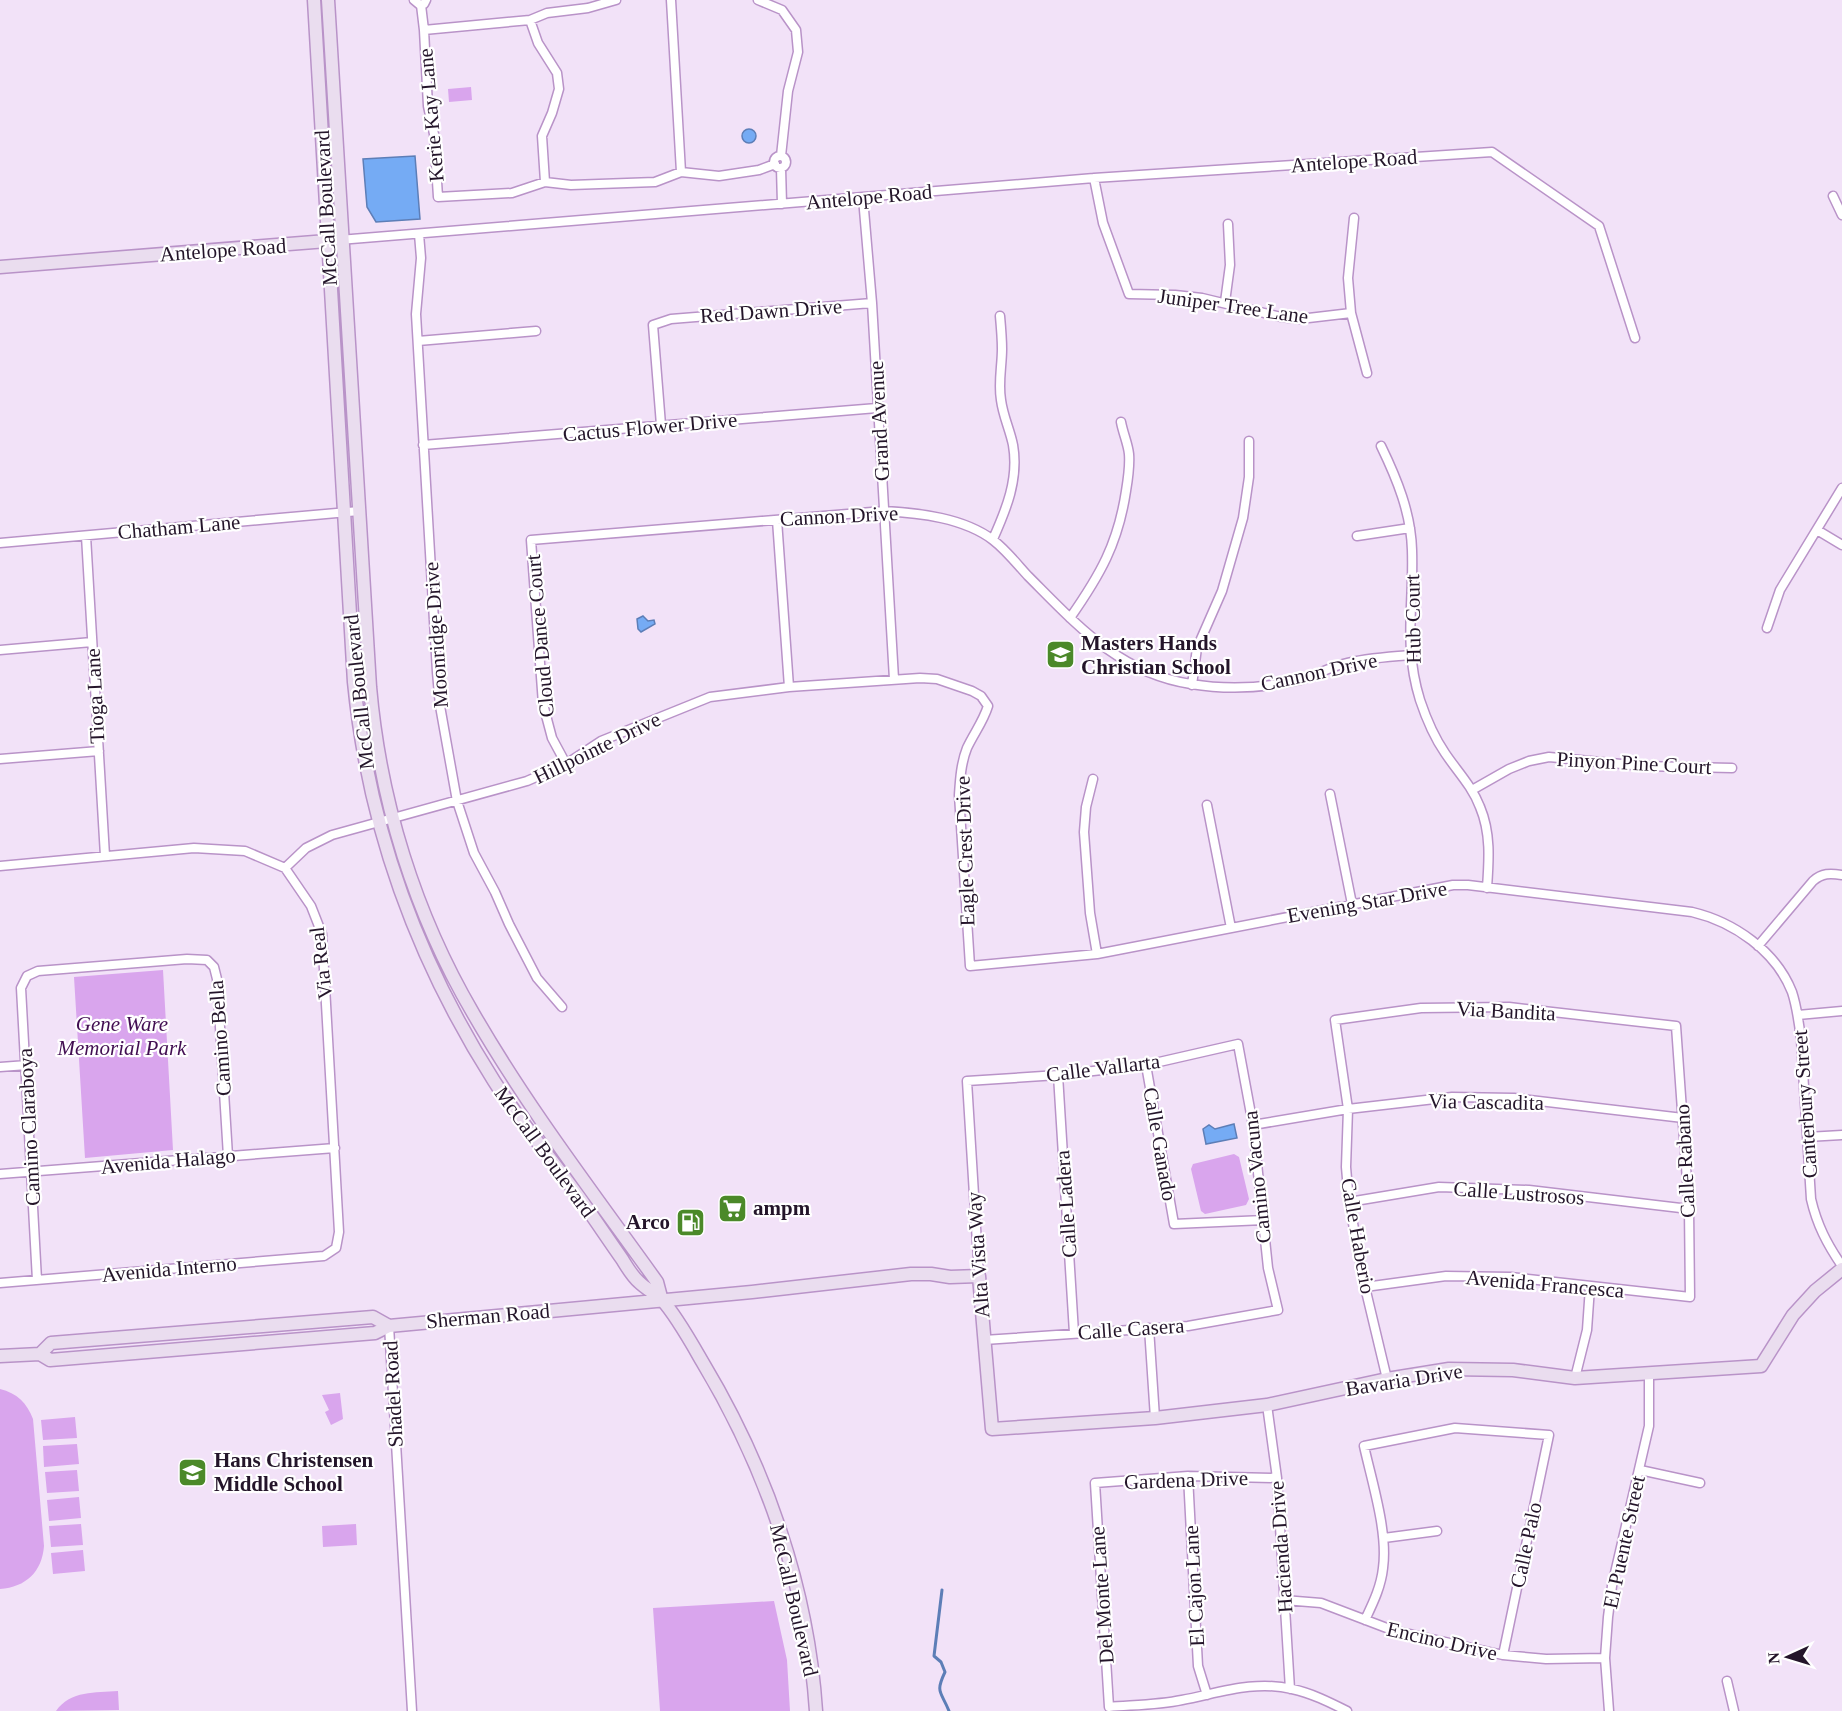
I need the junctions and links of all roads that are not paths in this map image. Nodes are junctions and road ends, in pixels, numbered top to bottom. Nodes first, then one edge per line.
1 (314, 0) edge
2 (328, 0) edge
3 (616, 0) edge
4 (671, 0) edge
5 (758, 0) edge
6 (420, 2) edge
7 (530, 20) junction
8 (424, 30) junction
9 (778, 166) junction
10 (681, 172) junction
11 (1094, 178) junction
12 (545, 182) junction
13 (1833, 196) dead end
14 (863, 198) junction
15 (782, 204) junction
16 (1842, 215) edge
17 (1354, 218) dead end
18 (1227, 224) dead end
19 (419, 234) junction
20 (344, 240) junction
21 (327, 241) junction
22 (0, 267) edge
23 (1225, 302) junction
24 (872, 303) junction
25 (1351, 313) junction
26 (1000, 316) dead end
27 (536, 331) dead end
28 (1635, 338) dead end
29 (418, 341) junction
30 (1367, 374) dead end
31 (878, 408) junction
32 (1121, 422) dead end
33 (661, 426) junction
34 (1249, 441) dead end
35 (423, 445) junction
36 (1381, 446) dead end
37 (1842, 488) edge
38 (359, 511) junction
39 (884, 511) junction
40 (343, 513) junction
41 (777, 520) junction
42 (1410, 528) junction
43 (1817, 530) junction
44 (86, 536) junction
45 (1357, 536) dead end
46 (993, 539) junction
47 (531, 540) joint
48 (0, 543) edge
49 (1842, 545) edge
50 (1070, 618) junction
51 (1767, 628) dead end
52 (92, 642) junction
53 (0, 650) edge
54 (1410, 655) junction
55 (894, 679) junction
56 (1192, 685) junction
57 (789, 687) junction
58 (988, 706) joint
59 (99, 751) junction
60 (0, 759) edge
61 (566, 764) junction
62 (1732, 768) dead end
63 (1093, 779) dead end
64 (1472, 790) junction
65 (1330, 794) dead end
66 (457, 801) junction
67 (1207, 805) dead end
68 (393, 818) junction
69 (379, 822) junction
70 (105, 856) junction
71 (0, 866) edge
72 (285, 868) junction
73 (1842, 875) edge
74 (1487, 888) junction
75 (1352, 904) junction
76 (1231, 928) junction
77 (1758, 946) junction
78 (1097, 954) junction
79 (970, 966) joint
80 (27, 976) joint
81 (440, 986) junction
82 (562, 1007) dead end
83 (1842, 1011) edge
84 (1798, 1015) junction
85 (1335, 1020) joint
86 (1676, 1026) joint
87 (1238, 1044) joint
88 (27, 1065) junction
89 (1146, 1065) junction
90 (0, 1067) edge
91 (510, 1074) junction
92 (1058, 1075) junction
93 (967, 1081) joint
94 (1348, 1109) junction
95 (1683, 1118) junction
96 (1253, 1125) junction
97 (1842, 1134) edge
98 (1807, 1137) junction
99 (335, 1148) junction
100 (228, 1156) junction
101 (30, 1172) junction
102 (0, 1174) edge
103 (1349, 1202) junction
104 (1689, 1209) junction
105 (1264, 1220) junction
106 (336, 1248) joint
107 (1842, 1267) edge
108 (979, 1276) junction
109 (37, 1280) junction
110 (0, 1283) edge
111 (1365, 1287) junction
112 (1590, 1287) junction
113 (1690, 1297) joint
114 (662, 1300) junction
115 (1278, 1310) joint
116 (389, 1326) junction
117 (1149, 1328) junction
118 (1074, 1333) junction
119 (984, 1340) junction
120 (40, 1353) junction
121 (0, 1356) edge
122 (1649, 1374) junction
123 (1575, 1378) junction
124 (1387, 1379) junction
125 (1267, 1405) junction
126 (1155, 1419) junction
127 (992, 1429) joint
128 (1640, 1470) junction
129 (1188, 1476) junction
130 (1277, 1478) junction
131 (1095, 1483) joint
132 (1700, 1483) dead end
133 (1437, 1531) dead end
134 (1384, 1538) junction
135 (1284, 1600) junction
136 (1365, 1620) junction
137 (1503, 1655) junction
138 (1605, 1658) junction
139 (1726, 1681) dead end
140 (1290, 1689) junction
141 (1207, 1695) junction
142 (412, 1711) edge
143 (816, 1711) edge
144 (1347, 1711) edge
145 (1609, 1711) edge
146 (1734, 1711) edge

1 - 21 main road, McCall Boulevard
2 - 20 main road, McCall Boulevard
3 - 7 street, Kerie Kay Lane
4 - 10 street
5 - 9 street
6 - 8 street
7 - 8 street, Kerie Kay Lane
7 - 12 street
8 - 12 street, Kerie Kay Lane
9 - 10 street, Kerie Kay Lane
9 - 15 street
10 - 12 street, Kerie Kay Lane
11 - 14 street, Antelope Road
11 - 23 street, Juniper Tree Lane
11 - 28 street, Antelope Road
13 - 16 street
14 - 15 street, Antelope Road
14 - 24 street, Grand Avenue
15 - 19 street, Antelope Road
17 - 25 street
18 - 23 street
19 - 20 street, Antelope Road
19 - 29 street, Moonridge Drive
20 - 21 street, Antelope Road
20 - 38 main road, McCall Boulevard
21 - 22 main road, Antelope Road
21 - 40 main road, McCall Boulevard
23 - 25 street, Juniper Tree Lane
24 - 31 street, Grand Avenue
24 - 33 street, Red Dawn Drive
25 - 30 street
26 - 46 street
27 - 29 street
29 - 35 street, Moonridge Drive
31 - 33 street, Cactus Flower Drive
31 - 39 street, Grand Avenue
32 - 50 street
33 - 35 street, Cactus Flower Drive
34 - 56 street
35 - 66 street, Moonridge Drive
36 - 42 street, Hub Court
37 - 43 street
38 - 40 street, Chatham Lane
38 - 68 main road, McCall Boulevard
39 - 41 street, Cannon Drive
39 - 46 street, Cannon Drive
39 - 55 street, Grand Avenue
40 - 44 street, Chatham Lane
40 - 69 main road, McCall Boulevard
41 - 47 street, Cannon Drive
41 - 57 street
42 - 45 street
42 - 54 street, Hub Court
43 - 49 street
43 - 51 street
44 - 48 street, Chatham Lane
44 - 52 street, Tioga Lane
46 - 50 street, Cannon Drive
47 - 61 street, Cloud Dance Court
50 - 56 street, Cannon Drive
52 - 53 street
52 - 59 street, Tioga Lane
54 - 56 street, Cannon Drive
54 - 64 street, Hub Court
55 - 57 street, Hillpointe Drive
55 - 58 street, Hillpointe Drive
57 - 61 street, Hillpointe Drive
58 - 79 street, Eagle Crest Drive
59 - 60 street
59 - 70 street, Tioga Lane
61 - 66 street, Hillpointe Drive
62 - 64 street, Pinyon Pine Court
63 - 78 street
64 - 74 street, Hub Court
65 - 75 street
66 - 68 street, Hillpointe Drive
66 - 82 street, Moonridge Drive
67 - 76 street
68 - 69 street, Hillpointe Drive
68 - 91 main road, McCall Boulevard
69 - 72 street, Hillpointe Drive
69 - 81 main road, McCall Boulevard
70 - 71 street
70 - 72 street
72 - 99 street, Via Real
73 - 77 street
74 - 75 street, Evening Star Drive
74 - 77 street, Evening Star Drive
75 - 76 street, Evening Star Drive
76 - 78 street, Evening Star Drive
77 - 84 street, Canterbury Street
78 - 79 street, Evening Star Drive
80 - 88 street, Camino Claraboya
80 - 100 street, Camino Bella
81 - 91 main road
81 - 114 main road, McCall Boulevard
83 - 84 street
84 - 98 street, Canterbury Street
85 - 86 street, Via Bandita
85 - 94 street, Calle Haberio
86 - 95 street, Calle Rabano
87 - 89 street, Calle Vallarta
87 - 96 street, Camino Vacuna
88 - 90 street
88 - 101 street, Camino Claraboya
89 - 92 street, Calle Vallarta
89 - 105 street, Calle Ganado
91 - 114 main road, McCall Boulevard
92 - 93 street, Calle Vallarta
92 - 118 street, Calle Ladera
93 - 108 street, Alta Vista Way
94 - 95 street, Via Cascadita
94 - 96 street, Via Cascadita
94 - 103 street, Calle Haberio
95 - 104 street, Calle Rabano
96 - 105 street, Camino Vacuna
97 - 98 street
98 - 107 street, Canterbury Street
99 - 100 street, Avenida Halago
99 - 106 street, Via Real
100 - 101 street, Avenida Halago
101 - 102 street, Avenida Halago
101 - 109 street, Camino Claraboya
103 - 104 street, Calle Lustrosos
103 - 111 street, Calle Haberio
104 - 113 street, Calle Rabano
105 - 115 street, Camino Vacuna
106 - 109 street, Avenida Interno
107 - 122 main road, Bavaria Drive
108 - 114 main road, Sherman Road
108 - 119 main road, Alta Vista Way
109 - 110 street, Avenida Interno
111 - 112 street, Avenida Francesca
111 - 124 street, Calle Haberio
112 - 113 street, Avenida Francesca
112 - 123 street
114 - 116 main road, Sherman Road
114 - 143 main road, McCall Boulevard
115 - 117 street, Calle Casera
116 - 120 main road, Sherman Road
116 - 120 main road, Shadel Road
116 - 142 street, Shadel Road
117 - 118 street, Calle Casera
117 - 126 street
118 - 119 street, Calle Casera
119 - 127 main road, Alta Vista Way
120 - 121 main road, Sherman Road
122 - 123 main road, Bavaria Drive
122 - 128 street, El Puente Street
123 - 124 main road, Bavaria Drive
124 - 125 main road, Bavaria Drive
125 - 126 main road, Bavaria Drive
125 - 130 street, Hacienda Drive
126 - 127 main road, Bavaria Drive
128 - 132 street
128 - 138 street, El Puente Street
129 - 130 street, Gardena Drive
129 - 131 street, Gardena Drive
129 - 141 street, El Cajon Lane
130 - 135 street, Hacienda Drive
131 - 141 street, Del Monte Lane
133 - 134 street
134 - 136 street
134 - 137 street, Calle Palo
135 - 136 street, Encino Drive
135 - 140 street, Hacienda Drive
136 - 137 street, Encino Drive
137 - 138 street, Encino Drive
138 - 145 street, El Puente Street
139 - 146 street
140 - 141 street
140 - 144 street

